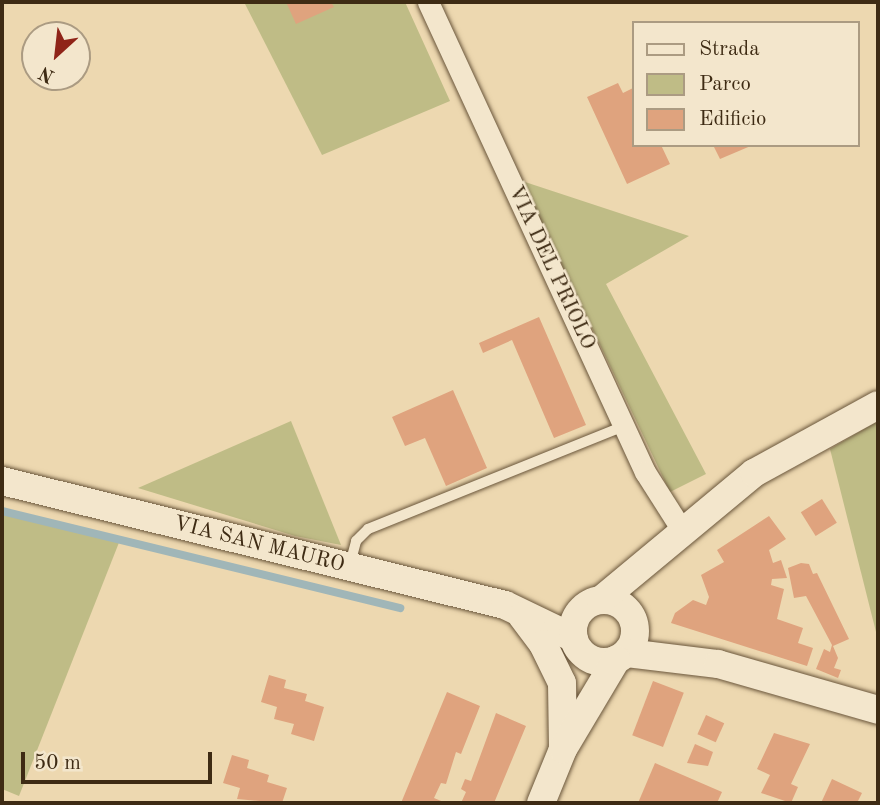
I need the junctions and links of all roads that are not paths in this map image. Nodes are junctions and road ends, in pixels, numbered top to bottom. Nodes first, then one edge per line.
1 (428, 2) edge
2 (878, 405) edge
3 (624, 426) junction
4 (2, 481) edge
5 (682, 530) junction
6 (663, 550) junction
7 (349, 567) junction
8 (516, 609) junction
9 (632, 618) junction
10 (584, 626) junction
11 (621, 656) junction
12 (718, 664) junction
13 (878, 710) edge
14 (563, 749) junction
15 (541, 803) edge

1 - 3 street, VIA DEL PRIOLO
2 - 5 main road
3 - 5 street, VIA DEL PRIOLO
3 - 7 lane
4 - 7 main road, VIA SAN MAURO
5 - 6 main road
6 - 9 main road
6 - 10 main road
7 - 8 main road, VIA SAN MAURO
8 - 10 main road, VIA SAN MAURO
8 - 14 main road
9 - 10 main road
9 - 11 main road
9 - 12 main road
10 - 11 main road
10 - 14 main road
11 - 12 main road
11 - 14 main road
12 - 13 main road
14 - 15 main road

